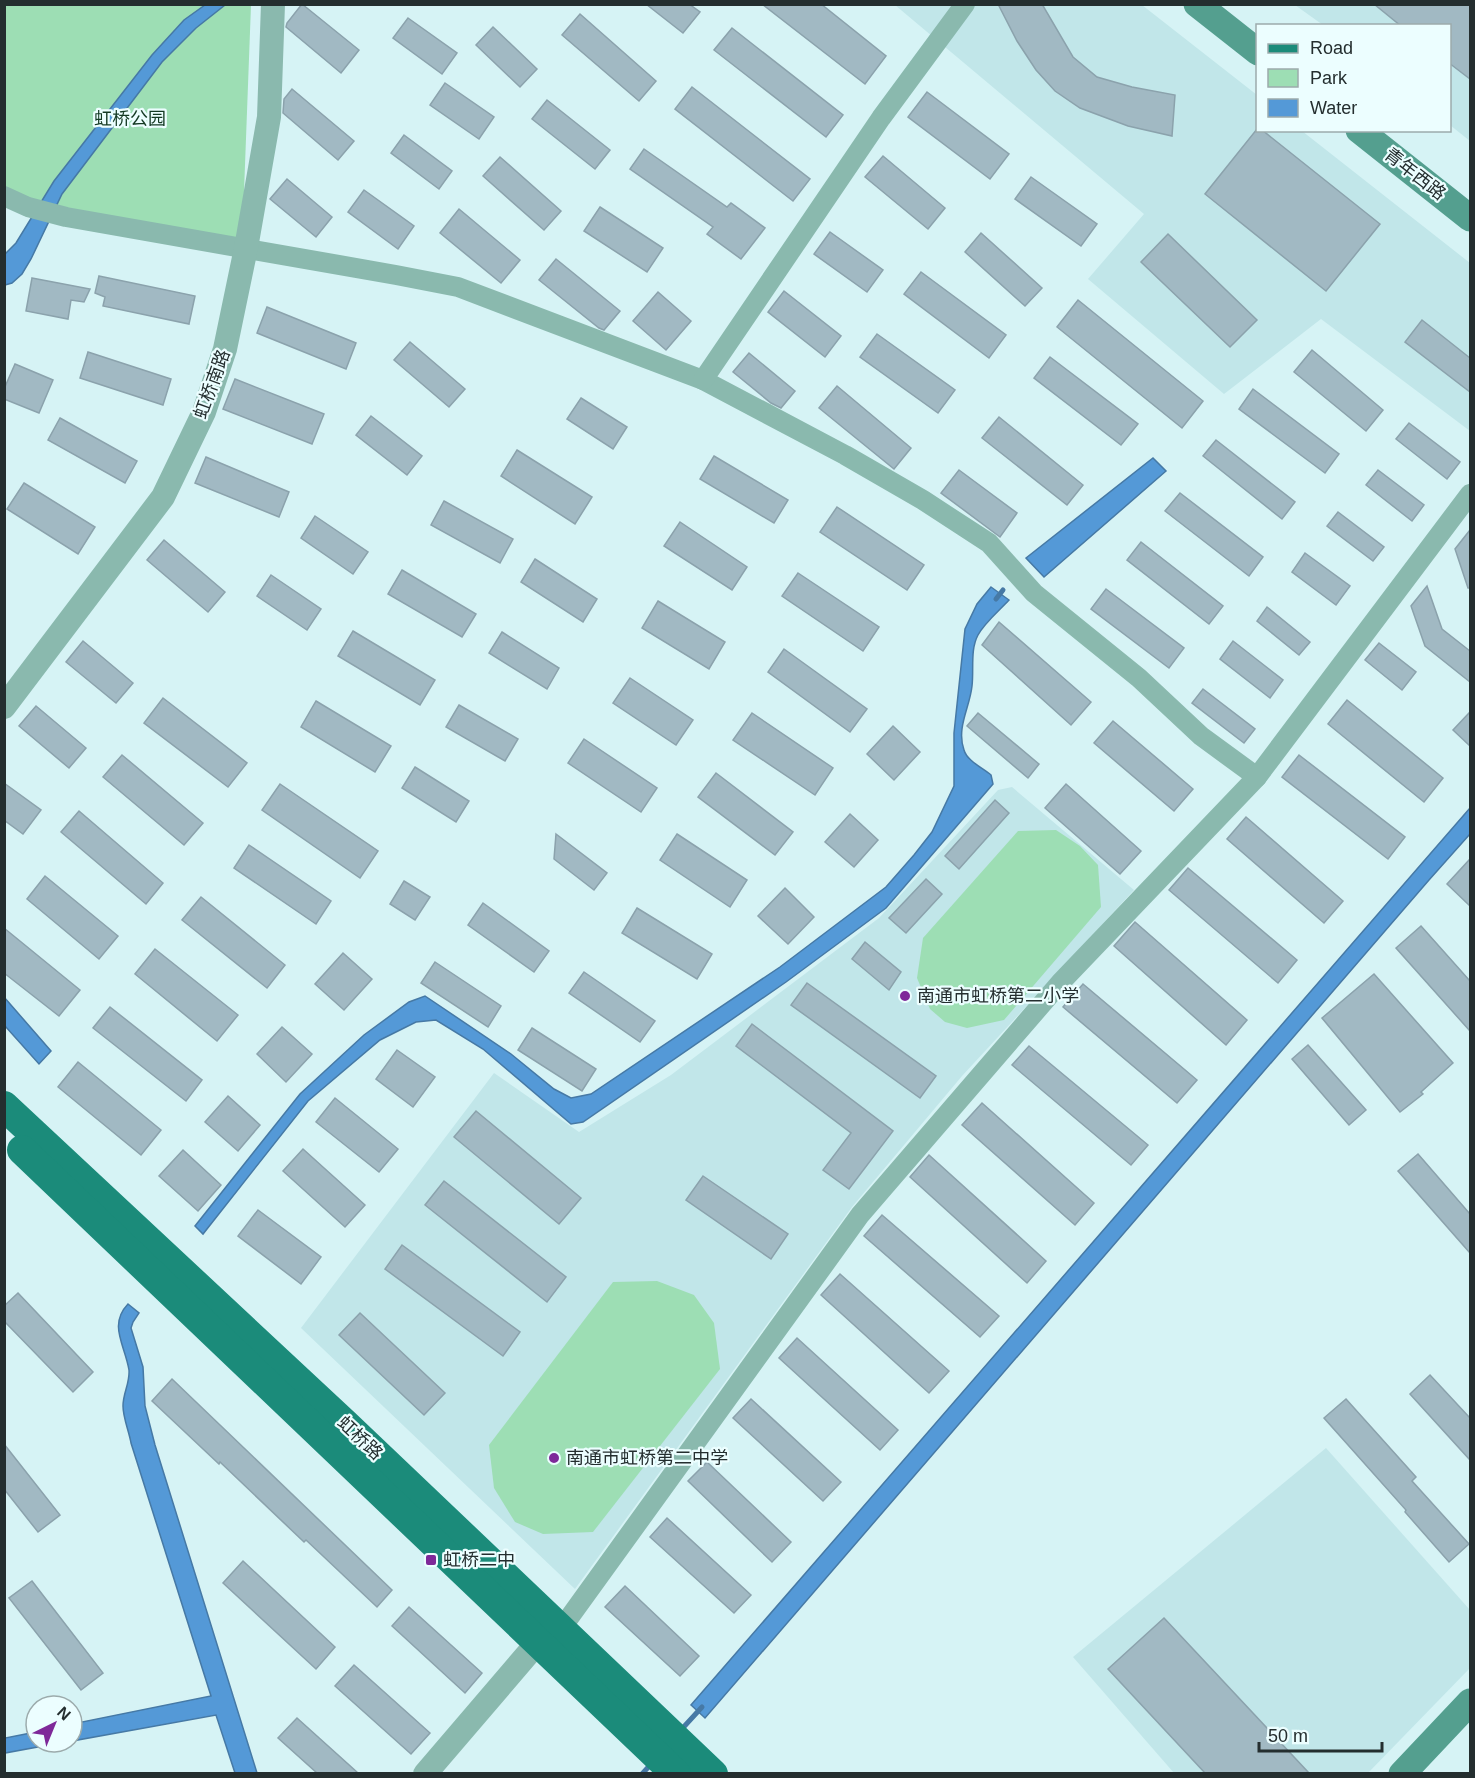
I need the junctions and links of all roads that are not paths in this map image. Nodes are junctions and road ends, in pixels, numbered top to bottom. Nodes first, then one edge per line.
1 (273, 4) edge
2 (965, 4) edge
3 (1197, 4) edge
4 (1222, 4) edge
5 (1256, 31) edge
6 (1256, 51) edge
7 (1362, 132) edge
8 (1389, 132) edge
9 (4, 196) edge
10 (1470, 196) edge
11 (1470, 218) edge
12 (246, 248) junction
13 (703, 380) junction
14 (1470, 494) edge
15 (4, 707) edge
16 (1257, 777) junction
17 (4, 1106) edge
18 (4, 1134) edge
19 (550, 1636) junction
20 (1470, 1702) edge
21 (1470, 1727) edge
22 (667, 1751) edge
23 (425, 1773) edge
24 (713, 1773) edge
25 (1402, 1773) edge
26 (1426, 1773) edge

1 - 12 street, 虹桥南路
2 - 13 street
3 - 6 main road
4 - 5 main road
7 - 11 main road, 青年西路
8 - 10 main road, 青年西路
9 - 12 street
12 - 13 street
12 - 15 street, 虹桥南路
13 - 16 street
14 - 16 street
16 - 19 street
17 - 19 main road, 虹桥路
18 - 19 main road, 虹桥路
19 - 22 main road, 虹桥路
19 - 23 street
20 - 25 main road
21 - 26 main road
22 - 24 main road, 虹桥路

